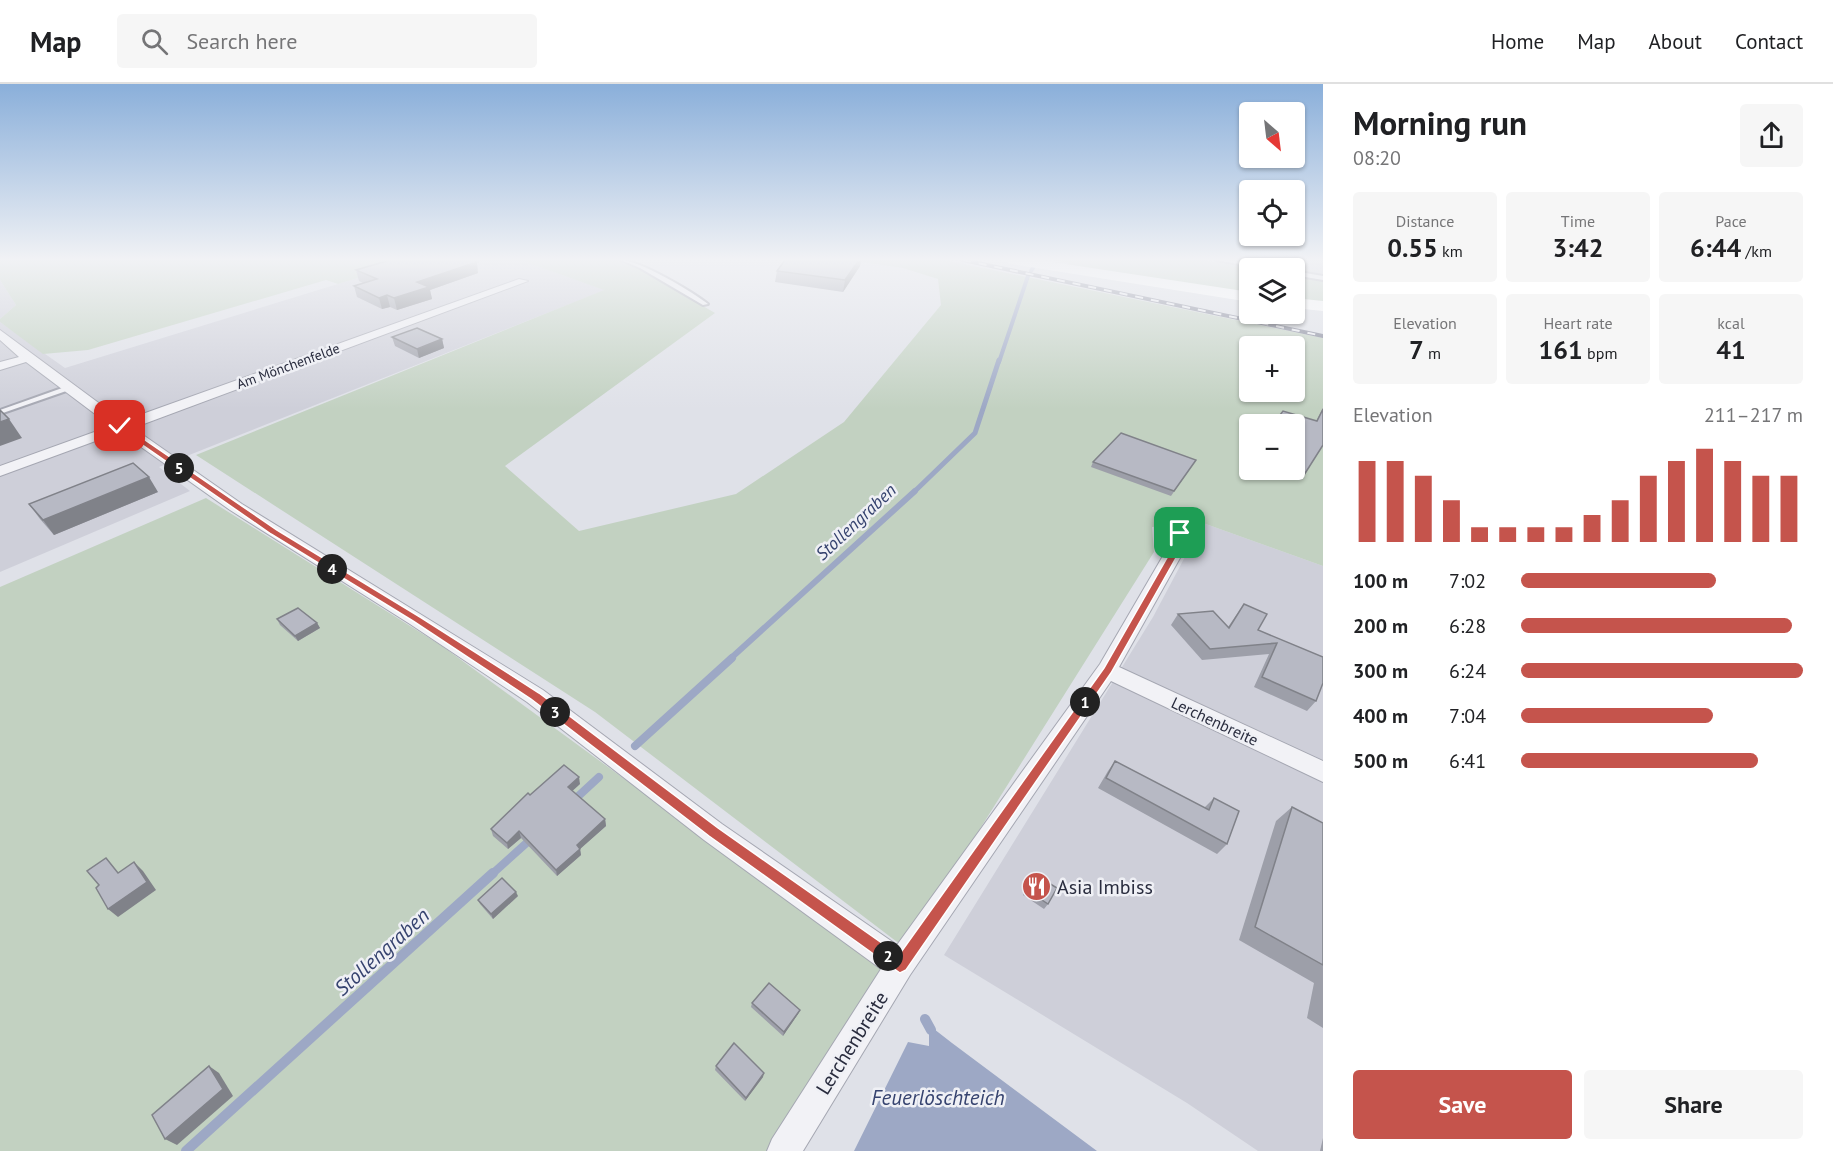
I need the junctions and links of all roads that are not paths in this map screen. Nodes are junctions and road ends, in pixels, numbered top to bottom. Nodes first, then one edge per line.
1 (443, 310) edge
2 (0, 334) edge
3 (28, 358) junction
4 (0, 366) edge
5 (68, 390) junction
6 (0, 412) edge
7 (120, 426) junction
8 (0, 471) edge
9 (1180, 533) dead end
10 (1107, 670) junction
11 (1323, 772) edge
12 (900, 965) junction
13 (784, 1151) edge

1 - 7 street, Am Mönchenfelde
2 - 3 street
3 - 4 street
3 - 5 street
5 - 6 lane
5 - 7 street
7 - 8 street, Am Mönchenfelde
7 - 12 street
9 - 10 street, Lerchenbreite
10 - 11 street, Lerchenbreite
10 - 12 street, Lerchenbreite
12 - 13 street, Lerchenbreite

